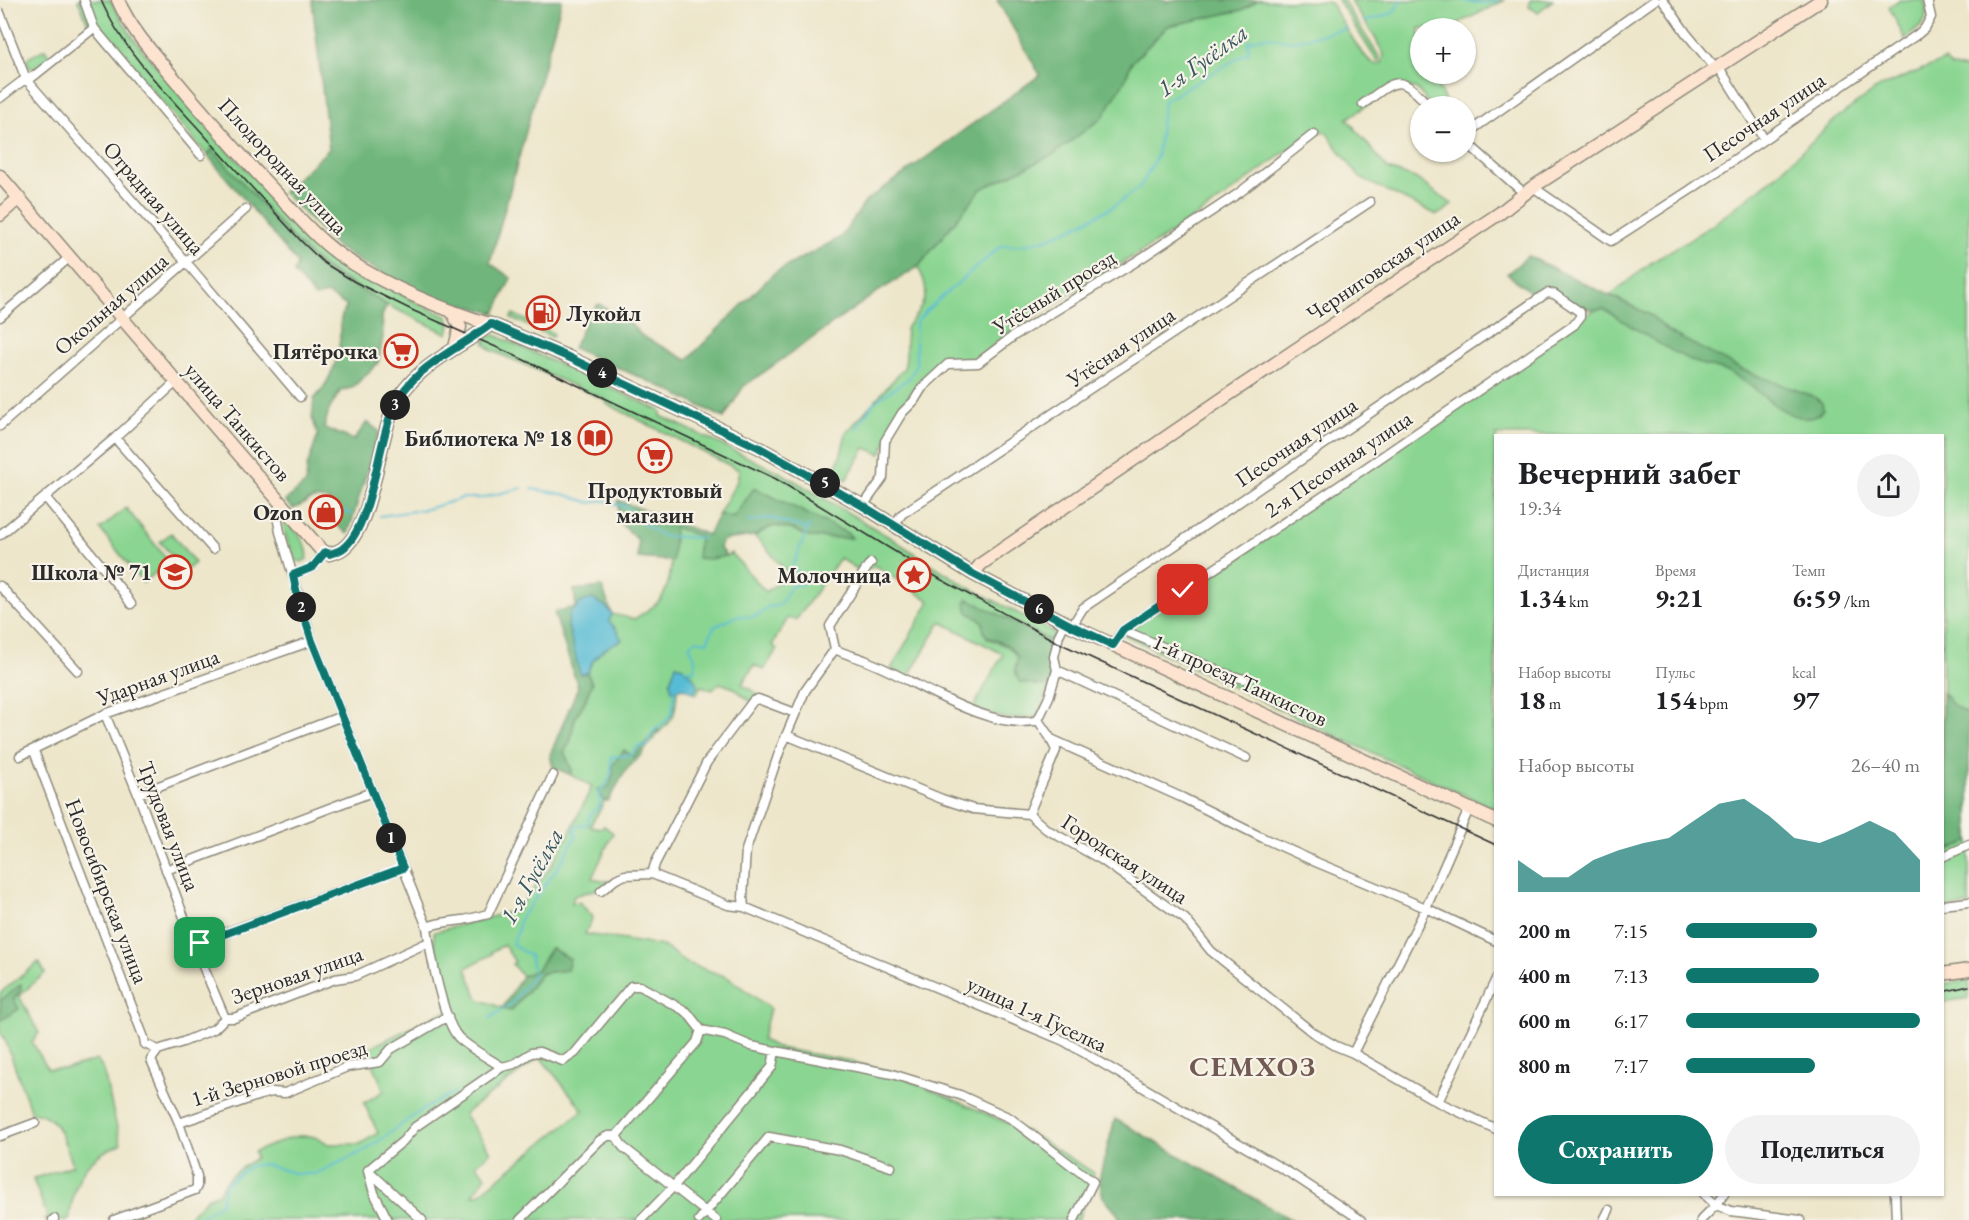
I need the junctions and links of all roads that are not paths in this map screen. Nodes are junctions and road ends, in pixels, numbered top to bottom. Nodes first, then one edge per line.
1 (84, 0) edge
2 (118, 0) edge
3 (1655, 0) edge
4 (1663, 0) edge
5 (1821, 0) edge
6 (1927, 0) edge
7 (0, 13) edge
8 (94, 28) junction
9 (1716, 67) junction
10 (26, 79) junction
11 (1420, 96) edge
12 (0, 98) edge
13 (1363, 104) dead end
14 (1476, 127) edge
15 (1314, 134) dead end
16 (1764, 139) junction
17 (1476, 150) edge
18 (201, 155) dead end
19 (0, 176) edge
20 (1528, 190) junction
21 (19, 198) junction
22 (1370, 202) dead end
23 (246, 209) dead end
24 (0, 215) edge
25 (70, 257) junction
26 (186, 263) junction
27 (452, 311) junction
28 (1580, 312) joint
29 (0, 317) edge
30 (122, 318) junction
31 (491, 324) junction
32 (455, 347) junction
33 (176, 382) junction
34 (300, 397) dead end
35 (0, 426) edge
36 (115, 438) junction
37 (46, 498) junction
38 (280, 503) junction
39 (863, 506) junction
40 (894, 525) junction
41 (0, 535) edge
42 (213, 549) dead end
43 (325, 552) junction
44 (871, 563) dead end
45 (973, 574) junction
46 (293, 575) junction
47 (0, 586) edge
48 (131, 604) dead end
49 (1068, 624) junction
50 (1123, 630) junction
51 (312, 641) junction
52 (1113, 645) junction
53 (835, 649) junction
54 (1057, 670) junction
55 (78, 671) dead end
56 (1244, 679) dead end
57 (795, 713) junction
58 (105, 714) junction
59 (342, 716) junction
60 (1038, 720) junction
61 (786, 735) junction
62 (1051, 739) junction
63 (34, 751) junction
64 (21, 756) dead end
65 (1246, 758) dead end
66 (553, 775) dead end
67 (372, 792) junction
68 (138, 794) junction
69 (1469, 809) junction
70 (1029, 814) junction
71 (1494, 820) edge
72 (1969, 845) edge
73 (1944, 856) edge
74 (403, 868) junction
75 (166, 870) junction
76 (652, 874) junction
77 (601, 891) dead end
78 (1969, 902) edge
79 (1944, 905) edge
80 (744, 907) junction
81 (1426, 908) junction
82 (427, 927) junction
83 (1494, 940) edge
84 (429, 942) junction
85 (195, 944) junction
86 (1969, 970) edge
87 (1944, 974) edge
88 (1494, 983) edge
89 (448, 1016) junction
90 (225, 1018) junction
91 (701, 1030) junction
92 (158, 1050) junction
93 (775, 1051) junction
94 (1353, 1053) junction
95 (502, 1067) junction
96 (1438, 1102) junction
97 (35, 1123) dead end
98 (179, 1123) junction
99 (1494, 1128) edge
100 (0, 1136) edge
101 (616, 1136) junction
102 (891, 1167) dead end
103 (368, 1170) junction
104 (674, 1186) junction
105 (1706, 1196) edge
106 (1723, 1196) edge
107 (1895, 1196) edge
108 (1716, 1205) junction
109 (1609, 1210) dead end
110 (707, 1212) junction
111 (114, 1220) edge
112 (388, 1220) edge
113 (423, 1220) edge
114 (520, 1220) edge
115 (641, 1220) edge
116 (699, 1220) edge
117 (716, 1220) edge
118 (1074, 1220) edge
119 (1361, 1220) edge
120 (1604, 1220) edge
121 (1701, 1220) edge
122 (1800, 1220) edge
123 (1896, 1220) edge

1 - 8 street
2 - 27 main road, Плодородная улица
3 - 14 street
4 - 9 street
5 - 9 main road, Черниговская улица
6 - 16 street, Песочная улица
7 - 10 street, Отрадная улица
8 - 10 street
8 - 18 street
9 - 16 street
9 - 20 main road, Черниговская улица
10 - 12 street
10 - 26 street, Отрадная улица
11 - 13 street
15 - 39 street, Утёсный проезд
16 - 20 street, Песочная улица
17 - 20 street
19 - 21 main road, улица Танкистов
20 - 45 main road, Черниговская улица
21 - 24 main road
21 - 25 main road, улица Танкистов
22 - 40 street, Утёсная улица
23 - 26 street, Окольная улица
25 - 29 street
25 - 30 main road, улица Танкистов
26 - 30 street, Окольная улица
26 - 34 street, Отрадная улица
27 - 31 main road, Плодородная улица
27 - 32 main road
28 - 49 street, Песочная улица
28 - 50 street, 2-я Песочная улица
30 - 33 main road, улица Танкистов
30 - 35 street, Окольная улица
31 - 32 main road
31 - 39 main road, 1-й проезд Танкистов
32 - 43 main road
33 - 36 street
33 - 38 main road, улица Танкистов
36 - 37 street
36 - 42 street
37 - 41 street
37 - 48 street
38 - 43 main road, улица Танкистов
38 - 46 street
39 - 40 main road, 1-й проезд Танкистов
40 - 45 main road, 1-й проезд Танкистов
43 - 46 street
44 - 53 street
45 - 49 main road, 1-й проезд Танкистов
46 - 51 street
47 - 55 street
49 - 52 main road, 1-й проезд Танкистов
49 - 54 street
50 - 52 street, 2-я Песочная улица
50 - 56 street
51 - 58 street, Ударная улица
51 - 59 street
52 - 69 main road, 1-й проезд Танкистов
53 - 57 street
53 - 60 street
54 - 60 street
54 - 65 street
57 - 61 street
57 - 76 street
58 - 63 street, Ударная улица
58 - 68 street, Трудовая улица
59 - 67 street
59 - 68 street
60 - 62 street
61 - 70 street, Городская улица
61 - 80 street
62 - 70 street
62 - 81 street
63 - 64 street, Ударная улица
63 - 92 street, Новосибирская улица
66 - 82 street
67 - 74 street
67 - 75 street
68 - 75 street, Трудовая улица
69 - 71 main road, 1-й проезд Танкистов
69 - 81 street
70 - 94 street, Городская улица
72 - 73 street
74 - 82 street
74 - 85 street
75 - 85 street, Трудовая улица
76 - 77 street, улица 1-я Гуселка
76 - 80 street, улица 1-я Гуселка
78 - 79 street
80 - 119 street, улица 1-я Гуселка
81 - 83 street
81 - 94 street
82 - 84 street
84 - 89 street
84 - 90 street, Зерновая улица
85 - 90 street, Трудовая улица
86 - 87 main road
88 - 96 street
89 - 95 street
89 - 98 street, 1-й Зерновой проезд
90 - 92 street, Зерновая улица
91 - 93 street
91 - 95 street
91 - 101 street
92 - 98 street
93 - 104 street
93 - 118 street
94 - 96 street, Городская улица
95 - 103 street
96 - 99 street, Городская улица
97 - 100 street
98 - 111 street
101 - 104 street
101 - 114 street
102 - 110 street
103 - 112 street
103 - 113 street
104 - 110 street
104 - 115 street
105 - 108 street
106 - 108 street
107 - 123 street
108 - 121 street
108 - 122 street
109 - 120 street
110 - 116 street
110 - 117 street

